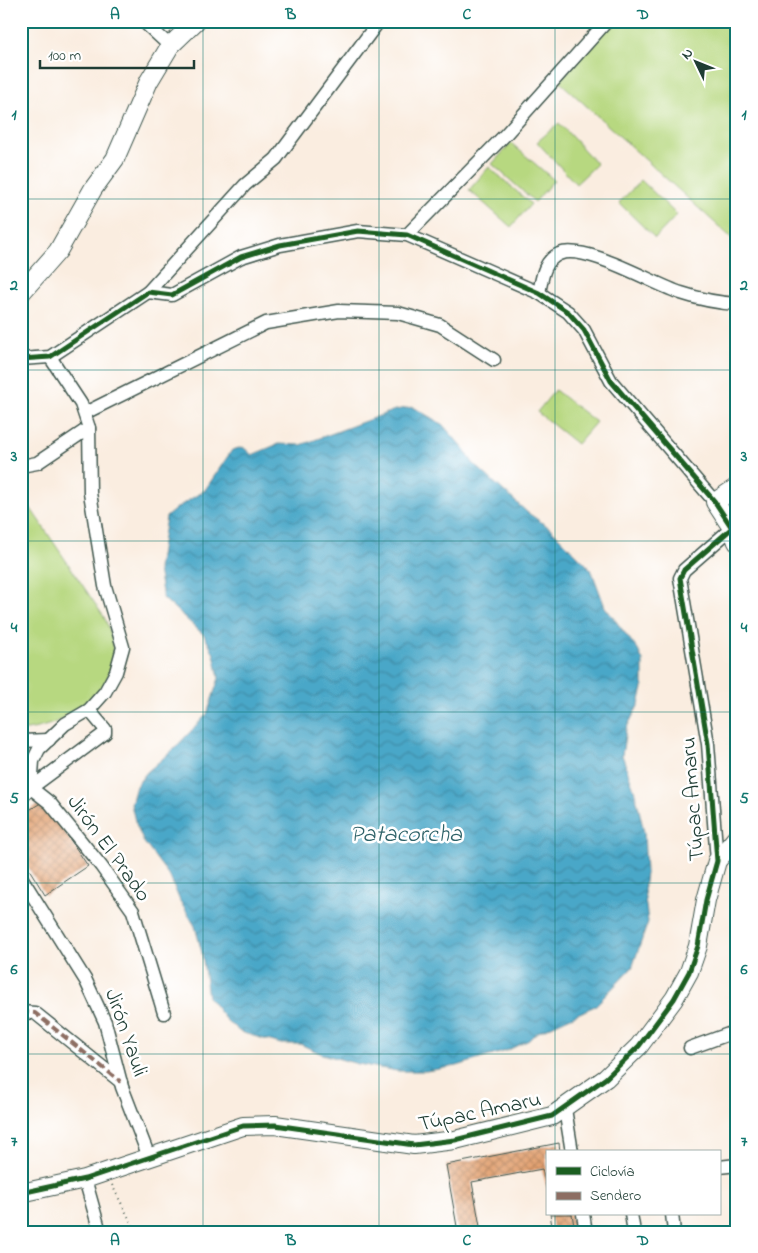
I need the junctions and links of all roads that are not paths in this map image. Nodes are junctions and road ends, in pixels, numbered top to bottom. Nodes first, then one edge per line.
1 (196, 21) edge
2 (379, 21) edge
3 (607, 21) edge
4 (147, 23) edge
5 (170, 46) junction
6 (407, 234) junction
7 (148, 292) junction
8 (21, 293) edge
9 (539, 293) junction
10 (737, 304) edge
11 (50, 357) junction
12 (21, 359) edge
13 (494, 360) dead end
14 (85, 413) junction
15 (89, 428) junction
16 (21, 466) edge
17 (737, 487) edge
18 (715, 502) junction
19 (734, 535) edge
20 (89, 710) junction
21 (49, 740) junction
22 (21, 741) edge
23 (21, 776) edge
24 (32, 788) junction
25 (21, 798) edge
26 (737, 837) edge
27 (717, 861) junction
28 (21, 877) edge
29 (21, 1012) edge
30 (164, 1013) dead end
31 (737, 1031) edge
32 (690, 1048) dead end
33 (121, 1082) junction
34 (564, 1109) junction
35 (572, 1150) edge
36 (149, 1157) junction
37 (737, 1165) edge
38 (720, 1167) edge
39 (85, 1179) junction
40 (21, 1193) edge
41 (583, 1216) edge
42 (631, 1216) edge
43 (672, 1216) edge
44 (100, 1232) edge
45 (586, 1232) edge
46 (634, 1232) edge
47 (674, 1232) edge

1 - 5 street
2 - 7 street
3 - 6 street
4 - 5 street
5 - 8 street
6 - 7 street
6 - 9 street
7 - 11 street
9 - 10 street
9 - 18 street
11 - 12 street
11 - 14 street
13 - 14 street
14 - 15 street
15 - 16 street
15 - 20 street
17 - 18 street
18 - 19 street
19 - 27 street, Túpac Amaru
20 - 21 street
20 - 24 street
21 - 22 street
21 - 24 street
23 - 24 street, Jirón El Prado
24 - 25 street
24 - 30 street, Jirón El Prado
26 - 27 street
27 - 34 street, Túpac Amaru
28 - 33 street, Jirón Yauli
29 - 33 street
31 - 32 street
33 - 36 street, Jirón Yauli
34 - 35 street
34 - 36 street, Túpac Amaru
36 - 39 street, Túpac Amaru
37 - 38 street
39 - 40 street, Túpac Amaru
39 - 44 street
41 - 45 street
42 - 46 street
43 - 47 street

